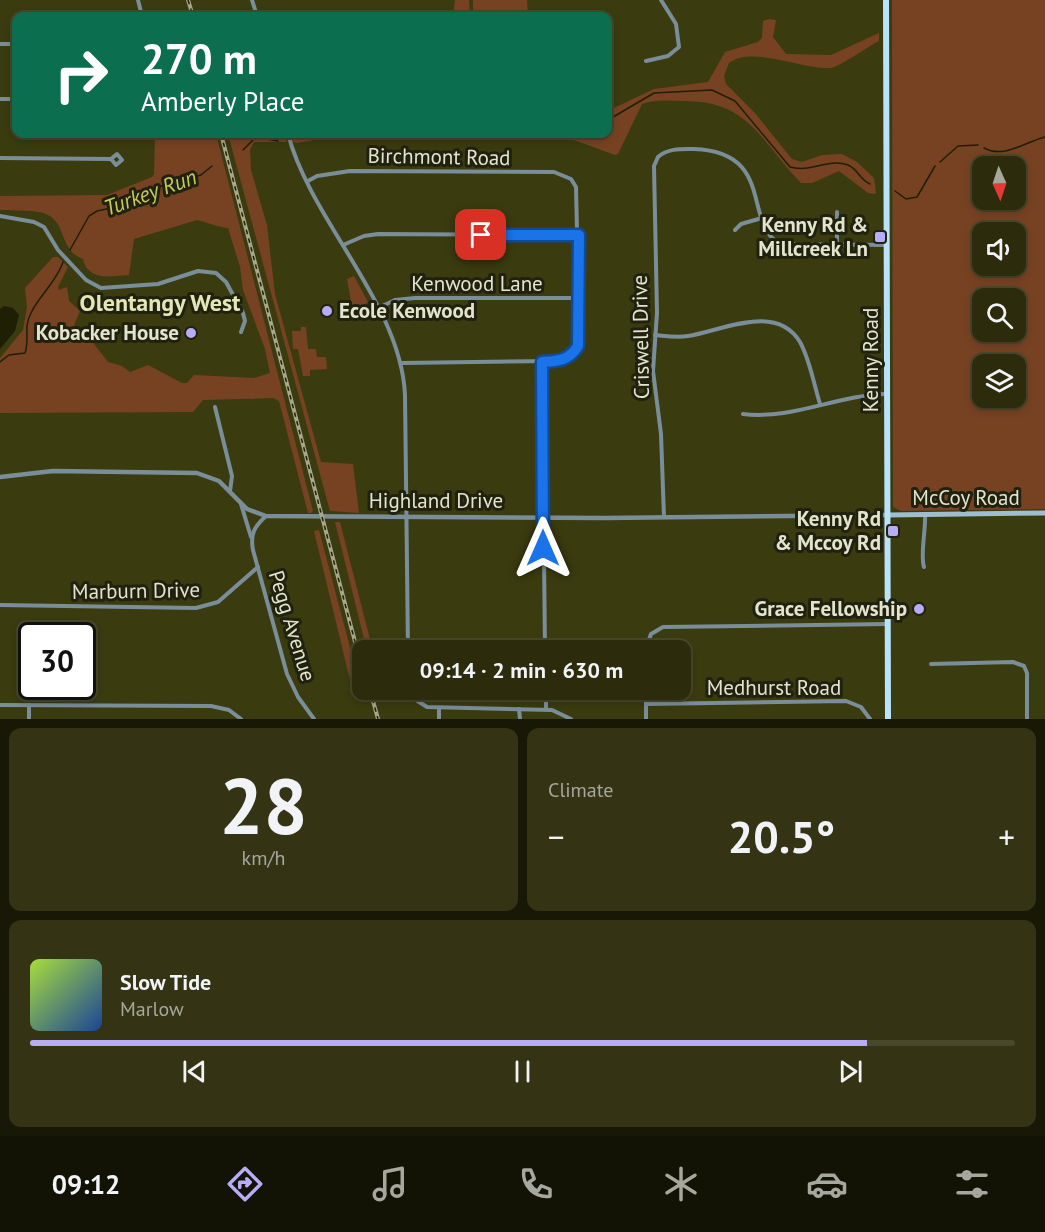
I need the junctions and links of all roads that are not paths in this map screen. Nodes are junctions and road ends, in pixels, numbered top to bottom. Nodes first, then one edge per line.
1 (661, 0) edge
2 (886, 0) edge
3 (646, 61) dead end
4 (290, 138) edge
5 (0, 158) edge
6 (111, 159) dead end
7 (308, 181) junction
8 (837, 212) dead end
9 (0, 216) edge
10 (762, 218) junction
11 (735, 230) dead end
12 (579, 235) junction
13 (343, 244) junction
14 (837, 245) junction
15 (888, 245) junction
16 (579, 298) junction
17 (378, 308) junction
18 (241, 332) dead end
19 (655, 335) junction
20 (542, 362) junction
21 (402, 363) junction
22 (888, 394) junction
23 (820, 404) junction
24 (215, 407) dead end
25 (743, 414) dead end
26 (0, 477) edge
27 (230, 491) junction
28 (241, 504) junction
29 (1045, 513) edge
30 (926, 514) junction
31 (888, 515) junction
32 (266, 516) junction
33 (407, 517) junction
34 (664, 517) junction
35 (543, 518) junction
36 (251, 537) junction
37 (258, 567) junction
38 (924, 567) dead end
39 (0, 605) edge
40 (888, 624) junction
41 (408, 640) edge
42 (545, 640) edge
43 (649, 640) edge
44 (931, 664) dead end
45 (416, 700) edge
46 (546, 700) edge
47 (646, 700) edge
48 (646, 704) junction
49 (0, 705) edge
50 (29, 705) junction
51 (439, 709) junction
52 (519, 709) junction
53 (546, 709) junction
54 (29, 719) edge
55 (242, 719) edge
56 (314, 719) edge
57 (439, 719) edge
58 (520, 719) edge
59 (571, 719) edge
60 (646, 719) edge
61 (870, 719) edge
62 (888, 719) edge
63 (1027, 719) edge

1 - 3 street
2 - 15 main road, Kenny Road
4 - 7 street
5 - 6 street
7 - 12 street, Birchmont Road
7 - 13 street
8 - 14 street
9 - 18 street
10 - 11 street
10 - 14 street
10 - 19 street, Criswell Drive
12 - 13 street
12 - 16 street
13 - 17 street
14 - 15 street
15 - 22 main road, Kenny Road
16 - 17 street, Kenwood Lane
16 - 20 street
17 - 21 street
19 - 23 street
19 - 34 street, Criswell Drive
20 - 21 street
20 - 35 street
21 - 33 street
22 - 23 street
22 - 31 main road, Kenny Road
23 - 25 street
24 - 27 street
26 - 27 street, Highland Drive
27 - 28 street, Highland Drive
28 - 32 street, Highland Drive
28 - 36 street, Pegg Avenue
29 - 30 main road, McCoy Road
30 - 31 main road, McCoy Road
30 - 38 street
31 - 34 street, Highland Drive
31 - 40 main road, Kenny Road
32 - 33 street, Highland Drive
32 - 36 street
33 - 35 street, Highland Drive
33 - 41 street
34 - 35 street, Highland Drive
35 - 42 street
36 - 37 street, Pegg Avenue
37 - 39 street, Marburn Drive
37 - 56 street, Pegg Avenue
40 - 43 street
40 - 62 main road, Kenny Road
44 - 63 street
45 - 51 street
46 - 53 street
47 - 48 street
48 - 60 street
48 - 61 street, Medhurst Road
49 - 50 street
50 - 54 street
50 - 55 street
51 - 52 street
51 - 57 street
52 - 53 street
52 - 58 street
53 - 59 street

